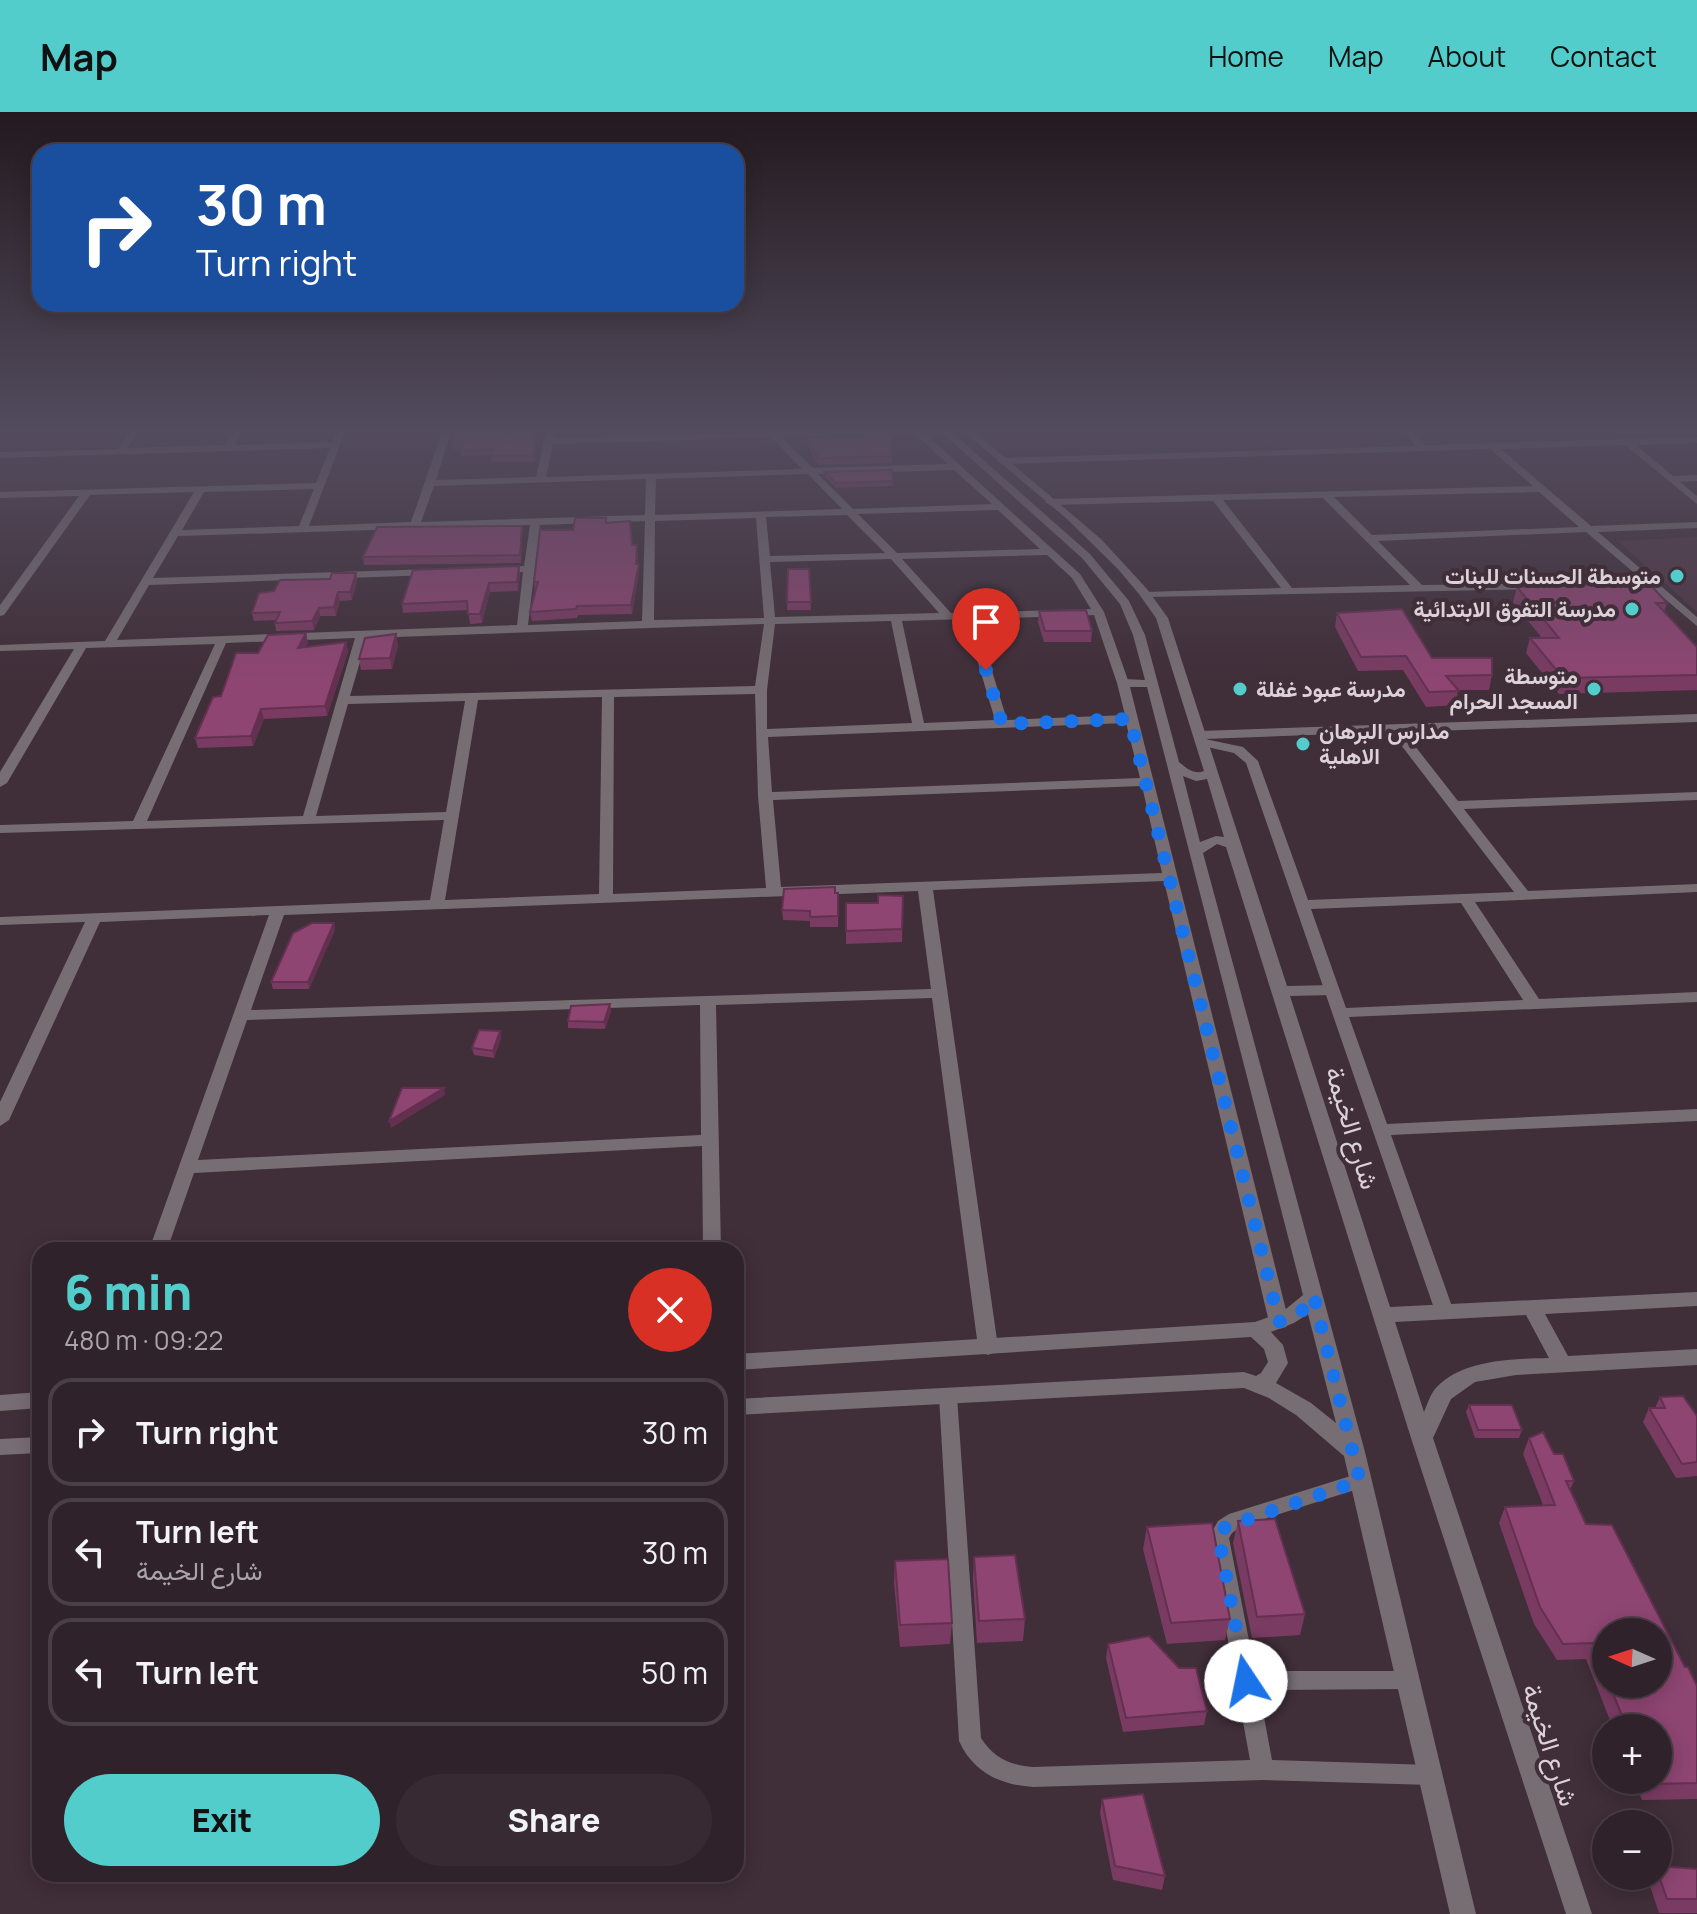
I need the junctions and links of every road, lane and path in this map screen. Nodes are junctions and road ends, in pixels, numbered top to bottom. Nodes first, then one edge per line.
1 (72, 513) edge
2 (186, 513) edge
3 (309, 513) edge
4 (419, 513) edge
5 (650, 513) edge
6 (802, 513) edge
7 (853, 513) edge
8 (1007, 513) edge
9 (1037, 513) edge
10 (1063, 513) edge
11 (1228, 513) edge
12 (1344, 513) edge
13 (1572, 513) edge
14 (761, 514) junction
15 (650, 518) junction
16 (535, 522) junction
17 (1697, 525) edge
18 (415, 526) junction
19 (303, 529) junction
20 (1591, 530) junction
21 (174, 533) junction
22 (1369, 538) junction
23 (1051, 552) junction
24 (893, 555) junction
25 (765, 559) junction
26 (530, 569) junction
27 (483, 570) edge
28 (453, 571) edge
29 (144, 582) junction
30 (21, 584) junction
31 (1636, 584) edge
32 (1652, 584) junction
33 (0, 585) edge
34 (1590, 585) edge
35 (1419, 588) junction
36 (1289, 591) junction
37 (1147, 594) junction
38 (1098, 612) junction
39 (0, 613) edge
40 (948, 616) junction
41 (970, 616) junction
42 (896, 618) junction
43 (770, 621) junction
44 (1697, 623) edge
45 (648, 624) junction
46 (522, 628) junction
47 (362, 634) junction
48 (222, 640) junction
49 (109, 644) junction
50 (82, 645) junction
51 (0, 648) edge
52 (1123, 683) junction
53 (1152, 684) junction
54 (761, 690) junction
55 (608, 694) junction
56 (472, 697) junction
57 (342, 700) junction
58 (1130, 719) junction
59 (1696, 719) edge
60 (1002, 724) junction
61 (919, 727) junction
62 (1394, 728) junction
63 (761, 733) junction
64 (1202, 738) junction
65 (1172, 763) junction
66 (1212, 772) junction
67 (1146, 782) junction
68 (0, 783) edge
69 (765, 796) junction
70 (1697, 796) edge
71 (1453, 805) junction
72 (451, 816) junction
73 (308, 821) junction
74 (137, 827) junction
75 (0, 829) edge
76 (1236, 848) junction
77 (1196, 852) junction
78 (1169, 877) junction
79 (925, 886) junction
80 (1690, 888) edge
81 (774, 892) junction
82 (1524, 895) junction
83 (606, 898) junction
84 (1465, 898) junction
85 (437, 905) junction
86 (1302, 905) junction
87 (1697, 905) edge
88 (278, 910) junction
89 (95, 917) junction
90 (0, 921) edge
91 (1332, 990) junction
92 (1281, 991) junction
93 (940, 993) junction
94 (1697, 997) edge
95 (708, 1000) junction
96 (1534, 1004) junction
97 (1340, 1013) junction
98 (241, 1015) junction
99 (1697, 1115) edge
100 (0, 1120) edge
101 (1381, 1130) junction
102 (711, 1140) junction
103 (187, 1167) junction
104 (161, 1242) edge
105 (712, 1242) edge
106 (1314, 1296) junction
107 (1697, 1299) edge
108 (1532, 1307) junction
109 (1444, 1312) junction
110 (1383, 1315) junction
111 (1279, 1322) junction
112 (1255, 1329) junction
113 (988, 1347) junction
114 (1697, 1357) edge
115 (744, 1362) edge
116 (1563, 1365) junction
117 (1257, 1384) junction
118 (948, 1396) junction
119 (32, 1401) edge
120 (0, 1403) edge
121 (744, 1407) edge
122 (1422, 1438) junction
123 (32, 1445) edge
124 (0, 1447) edge
125 (1354, 1452) junction
126 (1360, 1481) junction
127 (1408, 1680) junction
128 (1246, 1681) junction
129 (1263, 1770) junction
130 (1431, 1775) junction
131 (1463, 1914) edge
132 (1579, 1914) edge

1 - 30 street
2 - 21 street
3 - 19 street
4 - 18 street
5 - 15 street
6 - 14 street
7 - 24 street
8 - 23 street
9 - 53 street
10 - 37 street, شارع الخيمة
11 - 36 street
12 - 22 street
13 - 20 street
14 - 15 street
14 - 25 street
15 - 16 street
15 - 45 street
16 - 18 street
16 - 26 street
17 - 20 street
18 - 19 street
19 - 21 street
20 - 22 street
20 - 32 street
21 - 29 street
22 - 35 street
23 - 24 street
23 - 38 street
24 - 25 street
24 - 40 street
25 - 43 street
26 - 27 street
26 - 46 street
28 - 29 street
29 - 49 street
30 - 33 street
30 - 39 street
31 - 32 street
32 - 44 street
34 - 35 street
35 - 36 street
36 - 37 street
37 - 64 street, شارع الخيمة
38 - 41 street
38 - 52 street
40 - 41 street
40 - 42 street
41 - 60 street
42 - 43 street
42 - 61 street
43 - 45 street
43 - 54 street
45 - 46 street
46 - 47 street
47 - 48 street
47 - 57 street
48 - 49 street
48 - 74 street
49 - 50 street
50 - 51 street
50 - 68 street
52 - 53 street
52 - 58 street
53 - 65 street
54 - 55 street
54 - 63 street
55 - 56 street
55 - 83 street
56 - 57 street
56 - 72 street
57 - 73 street
58 - 60 street
58 - 67 street
59 - 62 street
60 - 61 street
61 - 63 street
62 - 64 street
62 - 71 street
63 - 69 street
64 - 66 street, شارع الخيمة
64 - 86 street
65 - 66 street
65 - 77 street
66 - 76 street, شارع الخيمة
67 - 69 street
67 - 78 street
69 - 81 street
70 - 71 street
71 - 82 street
72 - 73 street
72 - 85 street
73 - 74 street
74 - 75 street
76 - 77 street
76 - 92 street, شارع الخيمة
77 - 106 street
78 - 79 street
78 - 111 street
79 - 81 street
79 - 93 street
80 - 82 street
80 - 87 street
81 - 83 street
82 - 84 street
83 - 85 street
84 - 86 street
84 - 96 street
85 - 88 street
86 - 91 street
88 - 89 street
88 - 98 street
89 - 90 street
89 - 100 street
91 - 92 street
91 - 97 street
92 - 110 street, شارع الخيمة
93 - 95 street
93 - 113 street
94 - 96 street
95 - 98 street
95 - 102 street
96 - 97 street
97 - 101 street
98 - 103 street
99 - 101 street
101 - 109 street
102 - 103 street
102 - 105 street
103 - 104 street
106 - 111 street
106 - 125 street
107 - 108 street
108 - 109 street
108 - 116 street
109 - 110 street
110 - 122 street, شارع الخيمة
111 - 112 street
112 - 113 street
112 - 117 street
113 - 115 street
114 - 116 street
116 - 122 street
117 - 118 street
117 - 125 street
118 - 121 street
118 - 129 lane
119 - 120 street
122 - 132 street, شارع الخيمة
123 - 124 street
125 - 126 street
126 - 127 street
126 - 128 lane
127 - 128 lane
127 - 130 street
128 - 129 lane
129 - 130 lane
130 - 131 street

